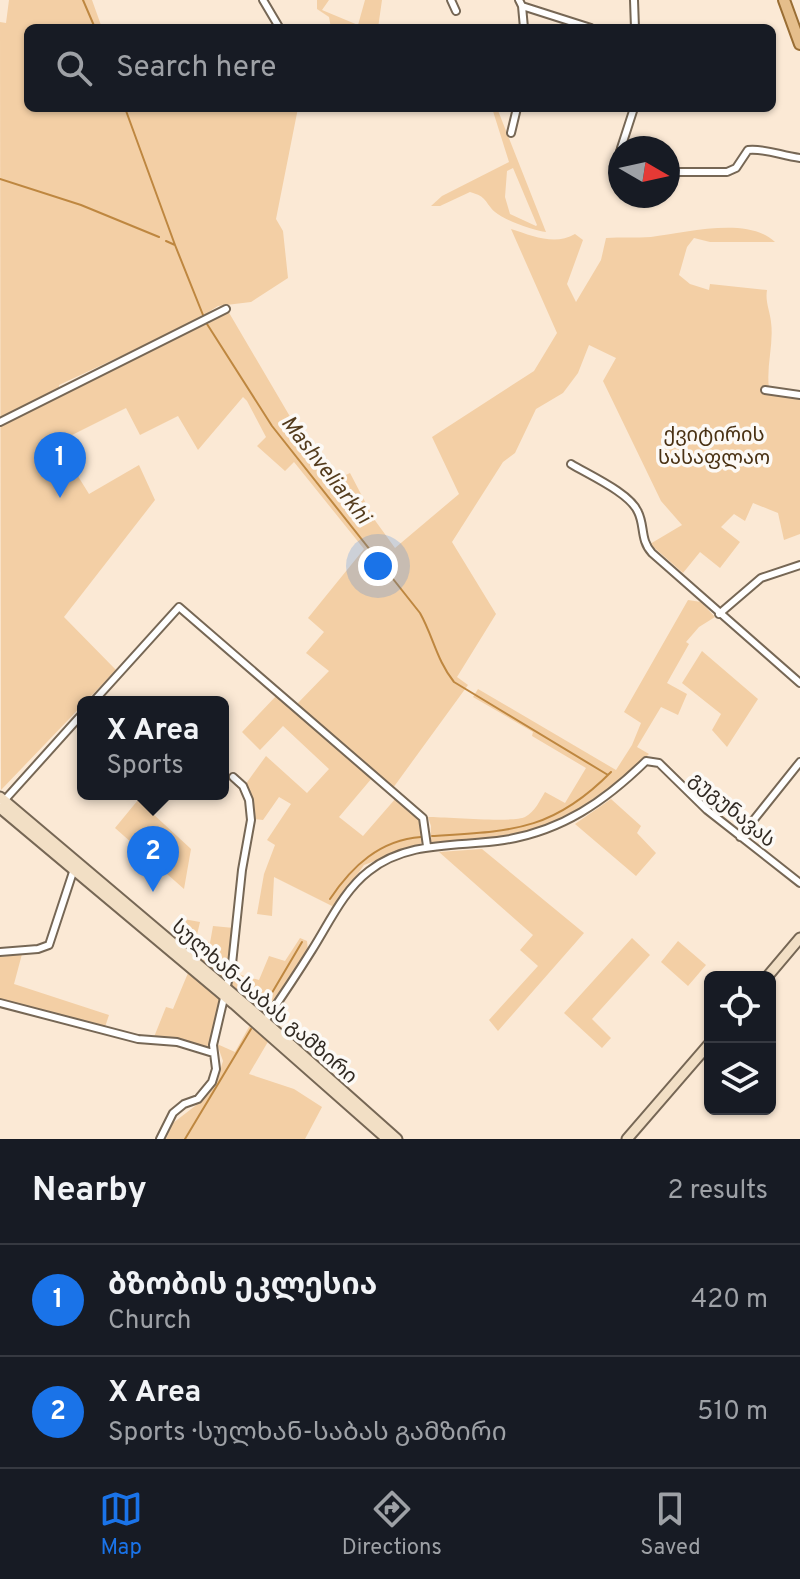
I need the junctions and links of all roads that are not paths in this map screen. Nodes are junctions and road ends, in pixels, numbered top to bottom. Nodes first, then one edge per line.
1 (263, 0) edge
2 (451, 0) edge
3 (634, 0) edge
4 (784, 0) edge
5 (520, 3) edge
6 (456, 11) dead end
7 (277, 24) edge
8 (523, 24) edge
9 (580, 24) edge
10 (635, 24) edge
11 (800, 44) edge
12 (516, 112) edge
13 (633, 112) edge
14 (511, 133) dead end
15 (625, 136) edge
16 (800, 158) edge
17 (680, 172) edge
18 (226, 309) dead end
19 (765, 390) dead end
20 (800, 395) edge
21 (0, 422) edge
22 (571, 464) dead end
23 (800, 565) edge
24 (719, 614) junction
25 (800, 683) edge
26 (98, 696) edge
27 (77, 720) edge
28 (800, 762) edge
29 (233, 777) dead end
30 (1, 803) edge
31 (740, 837) junction
32 (427, 846) junction
33 (75, 866) junction
34 (800, 883) edge
35 (800, 938) edge
36 (0, 952) edge
37 (772, 971) edge
38 (225, 992) junction
39 (0, 1003) edge
40 (262, 1024) junction
41 (704, 1050) edge
42 (213, 1053) junction
43 (160, 1139) edge
44 (387, 1139) edge
45 (397, 1139) edge
46 (627, 1139) edge

1 - 7 street
2 - 6 street
3 - 10 street
4 - 11 main road
5 - 8 street
5 - 9 street
12 - 14 street
13 - 15 street
16 - 17 street
18 - 21 street
19 - 20 street
22 - 24 street
23 - 24 street
24 - 25 street
26 - 32 street
27 - 30 street
28 - 31 street
29 - 38 street
30 - 33 main road, სულხან-საბას გამზირი
31 - 32 street, გუგუნავას
31 - 34 street, გუგუნავას
32 - 40 street
33 - 36 street
33 - 38 main road, სულხან-საბას გამზირი
35 - 37 main road
38 - 40 main road, სულხან-საბას გამზირი
38 - 42 street
39 - 42 street
40 - 44 main road, სულხან-საბას გამზირი
40 - 45 main road, სულხან-საბას გამზირი
41 - 46 main road
42 - 43 street

